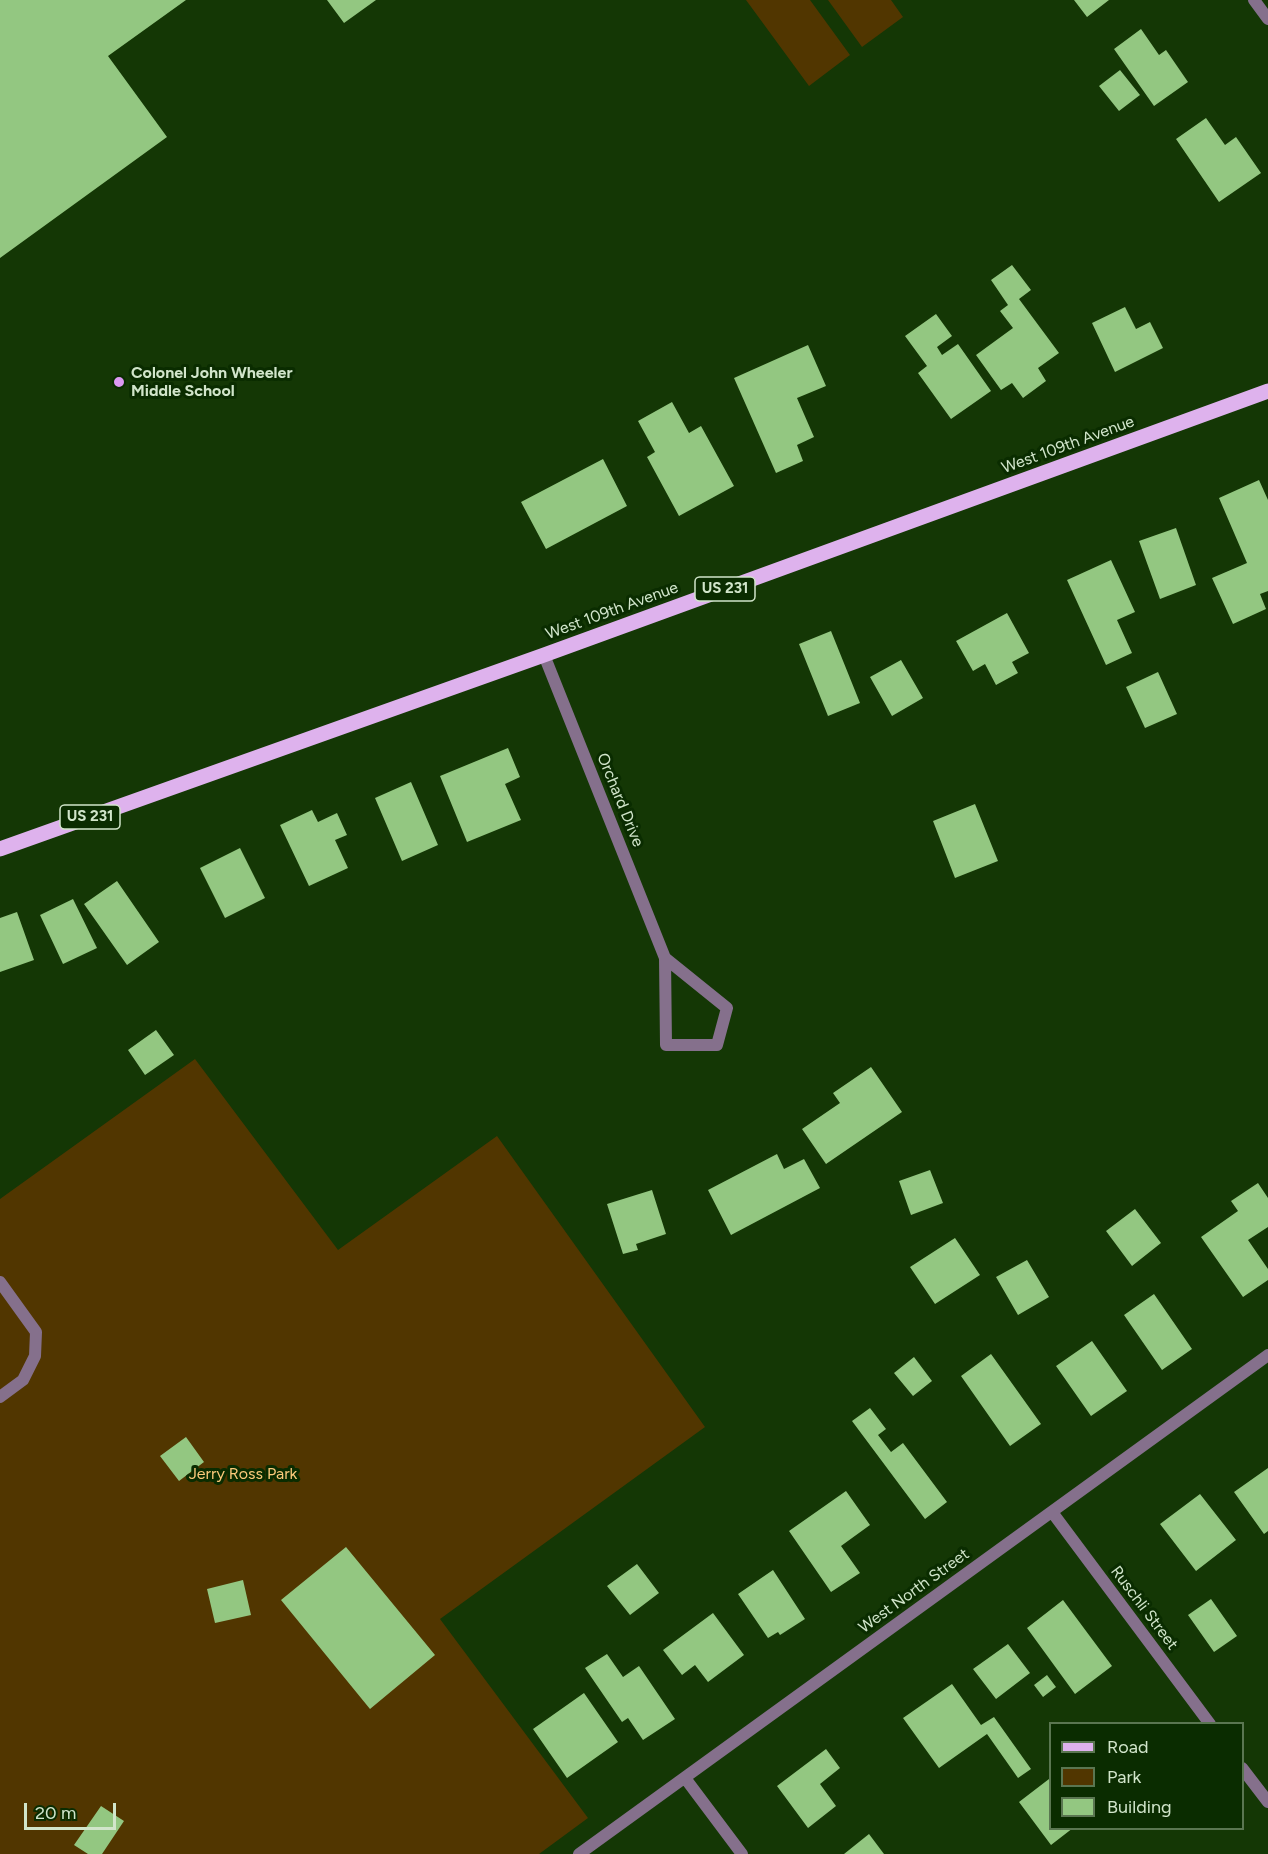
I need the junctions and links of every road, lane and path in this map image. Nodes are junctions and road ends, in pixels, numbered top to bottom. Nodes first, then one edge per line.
1 (1256, 1) edge
2 (1268, 19) edge
3 (1268, 391) edge
4 (544, 655) junction
5 (0, 849) edge
6 (665, 958) junction
7 (2, 1287) edge
8 (1268, 1355) edge
9 (0, 1397) edge
10 (1052, 1512) junction
11 (1209, 1722) edge
12 (1244, 1771) edge
13 (685, 1778) junction
14 (1268, 1802) edge
15 (579, 1854) edge
16 (742, 1854) edge

1 - 2 street
3 - 4 main road, West 109th Avenue / US 231
4 - 5 main road, West 109th Avenue / US 231
4 - 6 street, Orchard Drive
6 - 6 street, Orchard Drive
7 - 9 street
8 - 10 street, West North Street
10 - 11 street, Ruschli Street
10 - 13 street, West North Street
12 - 14 street
13 - 15 street, West North Street
13 - 16 street

